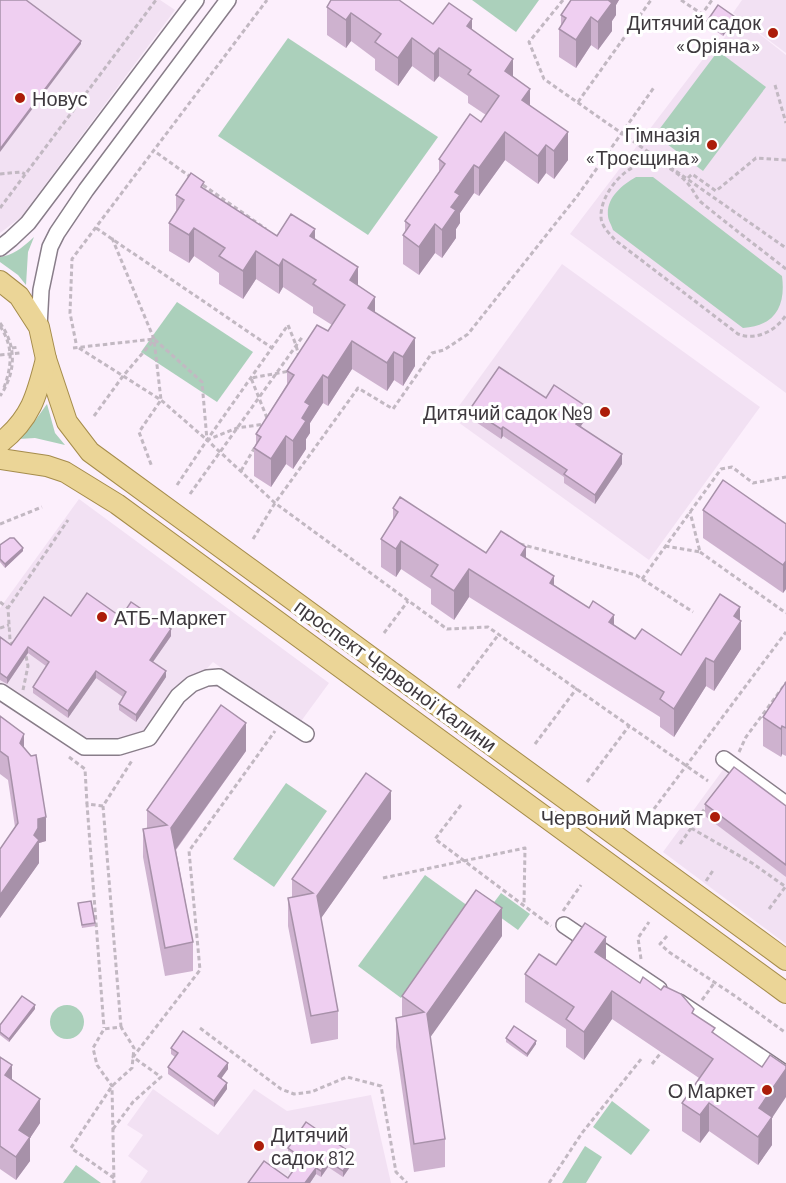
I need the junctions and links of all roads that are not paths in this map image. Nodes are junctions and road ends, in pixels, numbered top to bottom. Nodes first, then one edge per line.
1 (196, 0) edge
2 (228, 0) edge
3 (0, 248) edge
4 (0, 281) edge
5 (39, 327) junction
6 (46, 359) junction
7 (0, 443) edge
8 (0, 459) edge
9 (1, 692) edge
10 (306, 734) dead end
11 (724, 759) dead end
12 (786, 804) edge
13 (564, 925) dead end
14 (786, 960) edge
15 (786, 993) edge
16 (786, 1074) edge

1 - 3 street
2 - 5 street
4 - 5 main road
5 - 6 main road, проспект Червоної Калини
6 - 7 main road
6 - 14 main road, проспект Червоної Калини
8 - 15 main road, проспект Червоної Калини
9 - 10 street
11 - 12 street
13 - 16 street

